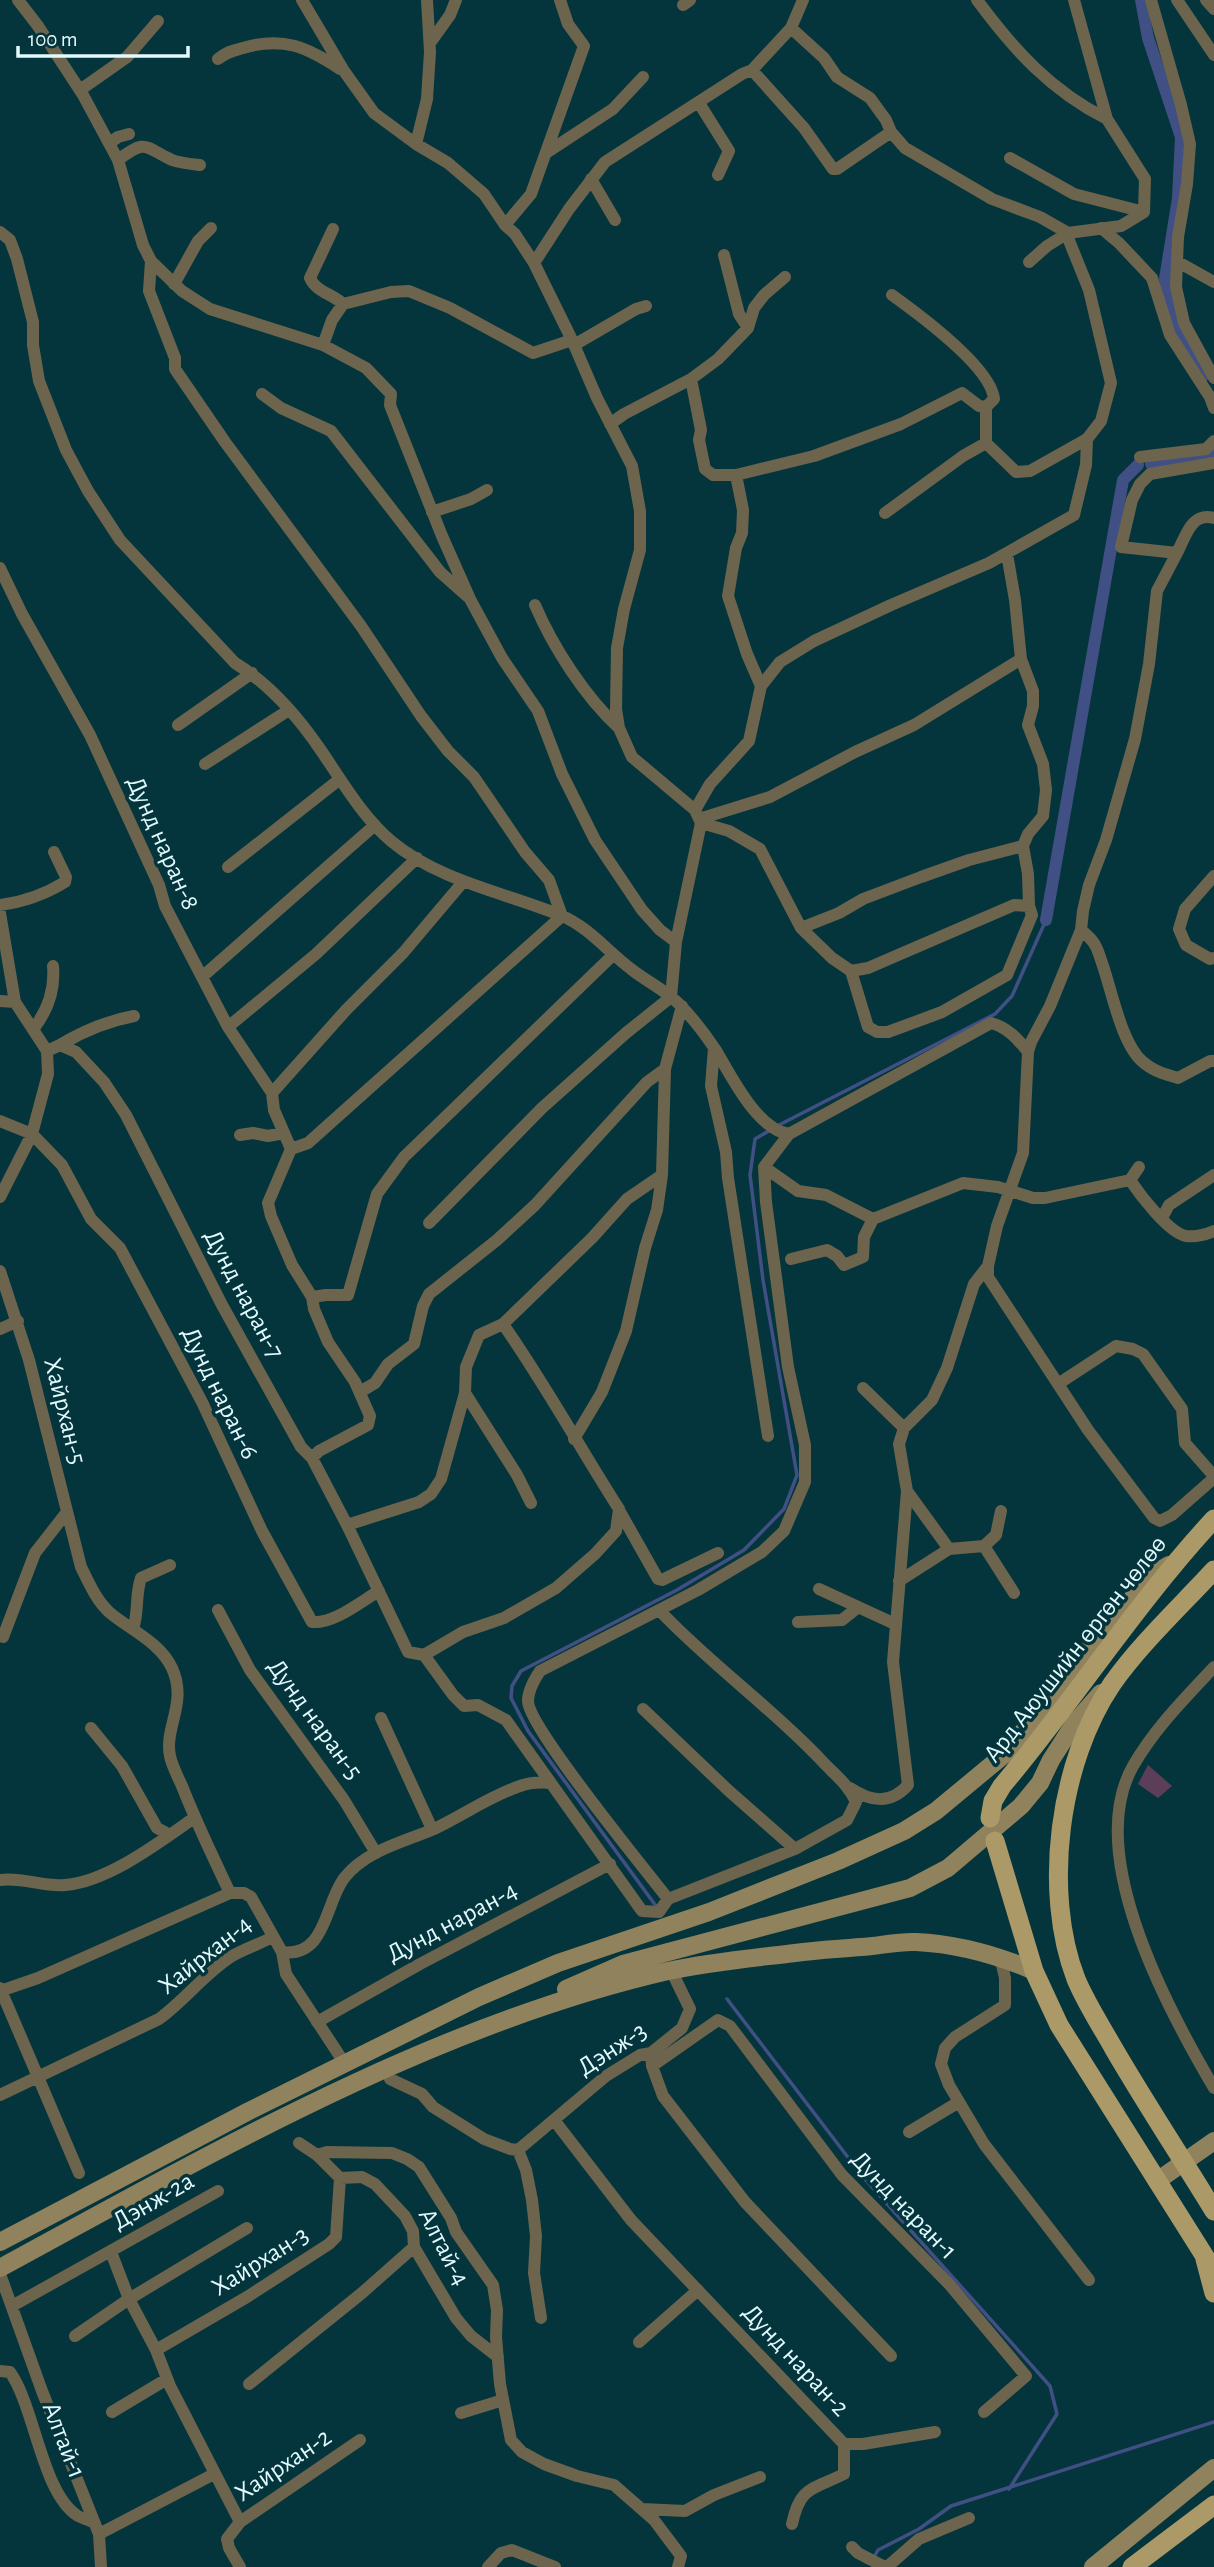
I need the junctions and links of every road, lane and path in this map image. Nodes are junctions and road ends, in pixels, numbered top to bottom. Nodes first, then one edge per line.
1 (18, 0) edge
2 (302, 0) edge
3 (427, 0) edge
4 (456, 0) edge
5 (560, 0) edge
6 (803, 0) edge
7 (977, 0) edge
8 (1074, 0) edge
9 (1151, 0) edge
10 (1177, 0) edge
11 (1206, 0) edge
12 (1214, 9) edge
13 (158, 22) dead end
14 (790, 28) junction
15 (430, 43) junction
16 (1214, 55) edge
17 (218, 59) dead end
18 (752, 70) junction
19 (344, 71) junction
20 (643, 77) dead end
21 (80, 90) junction
22 (699, 103) junction
23 (1107, 119) junction
24 (891, 132) junction
25 (129, 134) dead end
26 (111, 142) junction
27 (416, 144) junction
28 (546, 153) junction
29 (1010, 158) dead end
30 (118, 160) junction
31 (200, 165) dead end
32 (718, 175) dead end
33 (591, 179) junction
34 (1144, 212) junction
35 (615, 220) dead end
36 (505, 225) junction
37 (211, 228) dead end
38 (1101, 228) junction
39 (333, 229) dead end
40 (0, 232) edge
41 (1068, 233) junction
42 (724, 255) dead end
43 (151, 261) junction
44 (1029, 262) dead end
45 (1178, 262) junction
46 (534, 263) junction
47 (785, 277) dead end
48 (1214, 282) edge
49 (174, 284) junction
50 (892, 295) dead end
51 (343, 304) junction
52 (646, 306) dead end
53 (748, 328) junction
54 (573, 342) junction
55 (323, 345) junction
56 (691, 379) junction
57 (1214, 379) edge
58 (262, 394) dead end
59 (986, 407) junction
60 (1214, 408) edge
61 (610, 424) junction
62 (1087, 439) junction
63 (1214, 440) edge
64 (986, 443) junction
65 (1140, 457) dead end
66 (1214, 463) edge
67 (736, 475) junction
68 (487, 490) dead end
69 (432, 512) junction
70 (885, 513) dead end
71 (1214, 518) edge
72 (1177, 553) junction
73 (1007, 554) junction
74 (0, 568) edge
75 (470, 598) junction
76 (535, 605) dead end
77 (1021, 659) junction
78 (252, 673) junction
79 (761, 686) junction
80 (289, 710) junction
81 (178, 725) dead end
82 (620, 728) junction
83 (205, 764) dead end
84 (340, 779) junction
85 (698, 818) junction
86 (375, 825) junction
87 (1023, 846) junction
88 (54, 852) dead end
89 (417, 858) junction
90 (228, 867) dead end
91 (1214, 876) edge
92 (463, 881) junction
93 (0, 905) edge
94 (1028, 906) junction
95 (0, 913) edge
96 (562, 916) junction
97 (801, 928) junction
98 (1081, 930) junction
99 (677, 942) junction
100 (614, 955) junction
101 (1213, 962) edge
102 (53, 966) dead end
103 (851, 971) junction
104 (202, 977) junction
105 (671, 997) junction
106 (0, 1001) edge
107 (15, 1002) junction
108 (682, 1006) junction
109 (134, 1016) dead end
110 (228, 1027) junction
111 (34, 1028) junction
112 (60, 1045) junction
113 (714, 1047) junction
114 (47, 1051) junction
115 (1028, 1052) junction
116 (1214, 1061) edge
117 (665, 1069) junction
118 (272, 1093) junction
119 (0, 1121) edge
120 (284, 1133) junction
121 (784, 1133) junction
122 (32, 1134) junction
123 (240, 1135) dead end
124 (291, 1149) junction
125 (764, 1167) junction
126 (1139, 1167) dead end
127 (662, 1175) junction
128 (1214, 1175) edge
129 (1130, 1180) junction
130 (1010, 1193) junction
131 (0, 1196) edge
132 (1162, 1218) junction
133 (873, 1219) junction
134 (429, 1223) dead end
135 (1214, 1231) edge
136 (791, 1259) dead end
137 (988, 1266) junction
138 (0, 1271) edge
139 (312, 1297) junction
140 (18, 1321) junction
141 (503, 1324) junction
142 (0, 1329) edge
143 (1058, 1384) junction
144 (863, 1388) dead end
145 (360, 1392) junction
146 (466, 1393) junction
147 (904, 1428) junction
148 (768, 1436) dead end
149 (574, 1438) junction
150 (312, 1458) junction
151 (1214, 1477) edge
152 (907, 1491) junction
153 (531, 1503) dead end
154 (619, 1509) junction
155 (1001, 1511) dead end
156 (67, 1512) junction
157 (1214, 1519) edge
158 (347, 1525) junction
159 (984, 1546) junction
160 (949, 1549) junction
161 (718, 1553) dead end
162 (1175, 1562) junction
163 (170, 1565) dead end
164 (1214, 1570) edge
165 (899, 1581) junction
166 (819, 1589) dead end
167 (379, 1591) junction
168 (1014, 1593) dead end
169 (858, 1608) junction
170 (218, 1610) dead end
171 (659, 1610) junction
172 (798, 1622) dead end
173 (895, 1623) junction
174 (133, 1629) junction
175 (3, 1637) dead end
176 (1137, 1653) junction
177 (424, 1655) junction
178 (1214, 1667) edge
179 (643, 1709) dead end
180 (381, 1718) dead end
181 (91, 1728) dead end
182 (551, 1783) junction
183 (850, 1788) junction
184 (194, 1818) junction
185 (990, 1818) dead end
186 (432, 1829) junction
187 (170, 1835) junction
188 (995, 1841) dead end
189 (795, 1849) junction
190 (376, 1853) junction
191 (610, 1864) junction
192 (0, 1880) edge
193 (230, 1893) junction
194 (668, 1899) junction
195 (272, 1937) junction
196 (282, 1952) junction
197 (1000, 1956) junction
198 (671, 1970) junction
199 (1034, 1971) junction
200 (0, 1990) edge
201 (317, 2022) junction
202 (651, 2060) junction
203 (345, 2064) junction
204 (384, 2076) junction
205 (37, 2078) junction
206 (1214, 2088) edge
207 (0, 2095) edge
208 (959, 2102) junction
209 (554, 2120) junction
210 (909, 2132) dead end
211 (1214, 2141) edge
212 (299, 2143) dead end
213 (518, 2150) junction
214 (317, 2155) junction
215 (1184, 2162) junction
216 (79, 2173) dead end
217 (340, 2178) junction
218 (1157, 2181) junction
219 (218, 2191) dead end
220 (1214, 2211) edge
221 (247, 2228) dead end
222 (0, 2242) edge
223 (414, 2247) junction
224 (111, 2252) junction
225 (1209, 2263) edge
226 (0, 2268) edge
227 (0, 2274) edge
228 (1089, 2280) dead end
229 (698, 2290) junction
230 (1214, 2293) edge
231 (129, 2300) junction
232 (12, 2306) junction
233 (541, 2318) dead end
234 (75, 2336) dead end
235 (639, 2342) dead end
236 (156, 2350) junction
237 (891, 2356) dead end
238 (498, 2357) junction
239 (0, 2371) edge
240 (167, 2379) junction
241 (248, 2384) dead end
242 (503, 2400) junction
243 (112, 2412) dead end
244 (984, 2412) dead end
245 (461, 2413) dead end
246 (935, 2432) dead end
247 (360, 2440) dead end
248 (844, 2444) junction
249 (1214, 2468) edge
250 (214, 2474) junction
251 (760, 2477) dead end
252 (1214, 2482) edge
253 (1214, 2505) edge
254 (642, 2509) junction
255 (969, 2518) dead end
256 (93, 2522) junction
257 (240, 2522) junction
258 (792, 2524) dead end
259 (99, 2534) junction
260 (855, 2550) dead end
261 (882, 2565) edge
262 (101, 2567) edge
263 (240, 2567) edge
264 (488, 2567) edge
265 (555, 2567) edge
266 (678, 2567) edge
267 (1093, 2567) edge
268 (1110, 2567) edge
269 (1132, 2567) edge

1 - 21 street
2 - 19 street
3 - 15 street
4 - 15 street
5 - 28 street
6 - 14 street
7 - 23 street
8 - 23 street
9 - 45 street
10 - 16 street
11 - 12 street
13 - 21 street
14 - 18 street
14 - 24 street
15 - 27 street
17 - 19 street
18 - 22 street
18 - 24 street
19 - 27 street
20 - 28 street
21 - 26 street
22 - 32 street
22 - 33 street
23 - 34 street
24 - 41 street
25 - 26 street
26 - 30 street
27 - 36 street
28 - 36 street
29 - 34 street
30 - 31 street
30 - 43 street
33 - 35 street
33 - 46 street
34 - 38 street
36 - 46 street
37 - 49 street
38 - 41 street
38 - 60 street
39 - 51 street
40 - 78 street
41 - 44 street
41 - 62 street
42 - 53 street
43 - 49 street
43 - 96 street
45 - 48 street
45 - 57 street
46 - 54 street
47 - 53 street
49 - 55 street
50 - 59 street
51 - 54 street
51 - 55 street
52 - 54 street
53 - 56 street
54 - 61 street
55 - 69 street
56 - 61 street
56 - 67 street
58 - 75 street
59 - 64 street
59 - 67 street
61 - 82 street
62 - 64 street
62 - 73 street
63 - 65 street
64 - 70 street
66 - 72 street
67 - 79 street
68 - 69 street
69 - 75 street
71 - 72 street
72 - 98 street
73 - 77 street
73 - 79 street
74 - 104 street, Дунд наран-8
75 - 99 street
76 - 82 street
77 - 85 street
77 - 87 street
78 - 80 street
78 - 81 street
79 - 85 street
80 - 83 street
80 - 84 street
82 - 85 street
84 - 86 street
84 - 90 street
85 - 97 street
85 - 99 street
86 - 89 street
86 - 104 street
87 - 94 street
87 - 97 street
88 - 93 street
89 - 92 street
89 - 110 street
91 - 101 street
92 - 96 street
92 - 118 street
94 - 103 street
94 - 103 street
95 - 107 street
96 - 100 street
96 - 124 street
97 - 103 street
98 - 115 street
98 - 116 street
99 - 105 street
100 - 105 street
100 - 139 street
102 - 111 street
104 - 110 street, Дунд наран-8
105 - 108 street
105 - 134 street
106 - 107 street
107 - 111 street
108 - 113 street
108 - 117 street
109 - 112 street
110 - 118 street, Дунд наран-8
111 - 114 street
112 - 114 street
112 - 150 street, Дунд наран-7
113 - 121 street
113 - 148 street
114 - 122 street
115 - 121 street
115 - 130 street
117 - 127 street
117 - 145 street
118 - 120 street, Дунд наран-8
119 - 122 street
120 - 123 street
120 - 124 street, Дунд наран-8
121 - 125 street
122 - 131 street
122 - 167 street, Дунд наран-6
124 - 139 street
125 - 133 street
125 - 171 street
126 - 129 street
127 - 141 street
127 - 149 street
128 - 132 street
129 - 130 street
129 - 132 street
130 - 133 street
130 - 137 street
132 - 135 street
133 - 136 street
137 - 143 street
137 - 147 street
138 - 140 street, Хайрхан-5
139 - 145 street
140 - 142 street
140 - 156 street, Хайрхан-5
141 - 146 street
141 - 149 street
143 - 151 street
143 - 151 street
144 - 147 street
145 - 150 street
146 - 153 street
146 - 158 street
147 - 152 street
149 - 154 street
150 - 158 street, Дунд наран-7
152 - 160 street
152 - 165 street
154 - 161 street
154 - 177 street
155 - 159 street
156 - 174 street, Хайрхан-5
156 - 175 street
157 - 162 main road, Ард Аюушийн өргөн чөлөө
158 - 167 street, Дунд наран-7
159 - 160 street
159 - 168 street
160 - 165 street
162 - 185 main road, Ард Аюушийн өргөн чөлөө
162 - 203 main road
163 - 174 street
164 - 176 main road, Ард Аюушийн өргөн чөлөө
165 - 173 street
166 - 169 street
167 - 177 street
169 - 172 street
169 - 173 street
170 - 190 street, Дунд наран-5
171 - 183 street
171 - 194 street
173 - 183 street
174 - 184 street, Хайрхан-5
176 - 204 main road
176 - 215 main road, Ард Аюушийн өргөн чөлөө
177 - 182 street
178 - 206 street
179 - 189 street
180 - 186 street, Дунд наран-5
181 - 187 street
182 - 186 street
182 - 191 street
183 - 189 street
184 - 187 street
184 - 193 street, Хайрхан-5
186 - 190 street
187 - 192 street
188 - 199 main road
189 - 194 street
190 - 196 street
191 - 194 street
191 - 201 street, Дунд наран-4
193 - 195 street, Хайрхан-4
193 - 200 street, Хайрхан-4
195 - 196 street
195 - 205 street, Хайрхан-4
196 - 201 street
197 - 198 main road
197 - 199 main road
197 - 208 street
198 - 202 street, Дэнж-3
198 - 204 main road
199 - 218 main road
200 - 205 street, Хайрхан-4
201 - 203 street
202 - 209 street, Дэнж-3
202 - 237 street
202 - 244 street, Дунд наран-1
203 - 222 main road
204 - 213 street
204 - 226 main road
205 - 207 street, Хайрхан-4
205 - 216 street, Хайрхан-4
208 - 210 street
208 - 228 street
209 - 213 street, Дэнж-3
209 - 229 street, Дунд наран-2
211 - 215 main road
212 - 214 street
213 - 233 street
214 - 217 street
214 - 238 street
215 - 218 main road
215 - 220 main road, Ард Аюушийн өргөн чөлөө
217 - 223 street, Алтай-4
217 - 236 street, Хайрхан-3
218 - 225 main road
219 - 224 street, Дэнж-2а
221 - 231 street, Хайрхан-3
223 - 238 street, Алтай-4
223 - 241 street
224 - 231 street
224 - 232 street, Дэнж-2а
225 - 230 main road
227 - 232 street
229 - 235 street
229 - 248 street, Дунд наран-2
231 - 234 street, Хайрхан-3
231 - 236 street
232 - 256 street
236 - 240 street
238 - 242 street
239 - 256 street, Алтай-1
240 - 243 street
240 - 250 street
242 - 245 street
242 - 254 street
246 - 248 street
247 - 257 street, Хайрхан-2
248 - 258 street, Дунд наран-2
249 - 267 main road
250 - 257 street
250 - 259 street
251 - 254 street
252 - 268 main road
253 - 269 main road
254 - 266 street
255 - 261 street
256 - 259 street
257 - 263 street, Хайрхан-2
259 - 262 street
260 - 261 street
264 - 265 street

